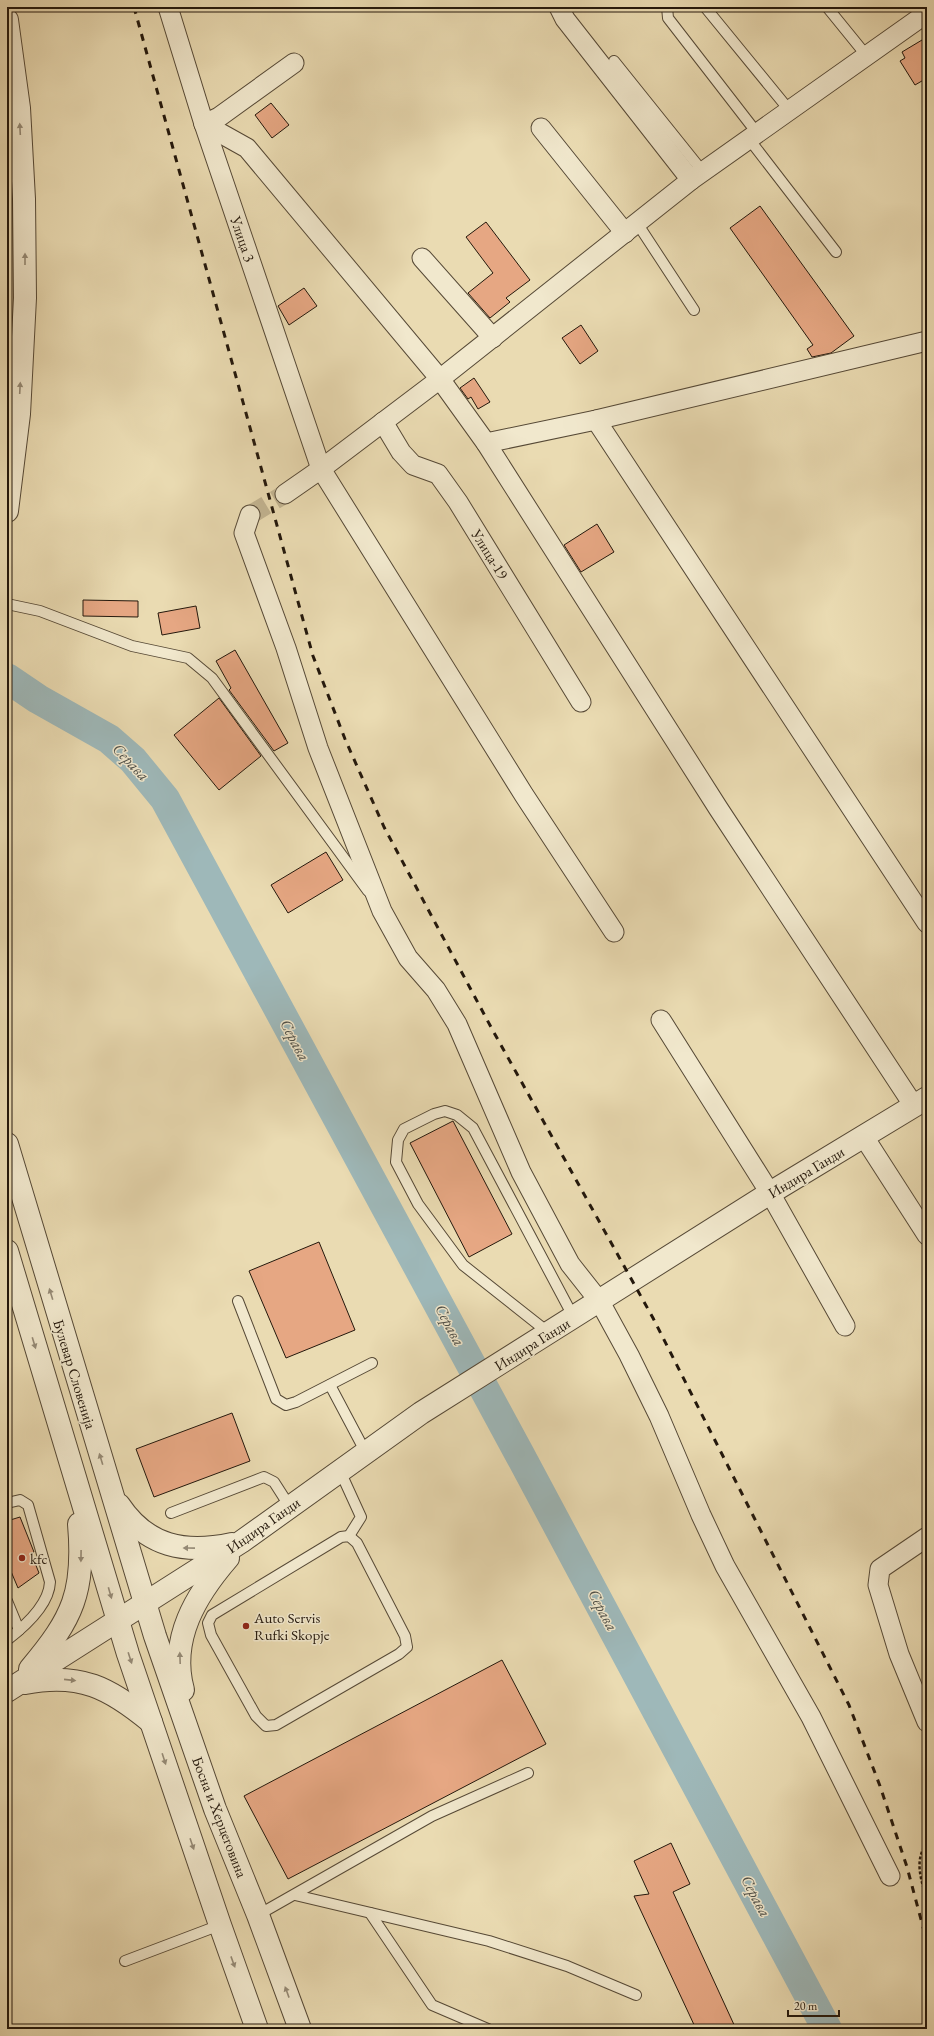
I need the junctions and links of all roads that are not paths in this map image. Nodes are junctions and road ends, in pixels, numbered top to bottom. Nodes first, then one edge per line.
1 (168, 7) edge
2 (559, 7) edge
3 (667, 7) edge
4 (706, 7) edge
5 (827, 7) edge
6 (927, 13) edge
7 (7, 20) edge
8 (866, 55) junction
9 (614, 61) dead end
10 (294, 62) dead end
11 (790, 111) junction
12 (204, 124) junction
13 (541, 128) dead end
14 (753, 136) junction
15 (697, 176) junction
16 (631, 228) junction
17 (836, 252) dead end
18 (422, 258) dead end
19 (694, 310) dead end
20 (493, 338) junction
21 (927, 342) edge
22 (440, 379) junction
23 (596, 420) junction
24 (383, 422) junction
25 (486, 443) junction
26 (322, 469) junction
27 (285, 494) tunnel mouth
28 (7, 511) edge
29 (250, 515) tunnel mouth
30 (7, 604) edge
31 (581, 702) dead end
32 (382, 911) junction
33 (927, 923) edge
34 (614, 932) dead end
35 (661, 1020) dead end
36 (920, 1102) edge
37 (864, 1137) junction
38 (7, 1144) edge
39 (770, 1193) junction
40 (927, 1235) edge
41 (7, 1252) edge
42 (238, 1301) dead end
43 (600, 1302) junction
44 (574, 1318) junction
45 (845, 1326) dead end
46 (549, 1333) junction
47 (372, 1363) dead end
48 (330, 1385) junction
49 (366, 1452) junction
50 (340, 1471) junction
51 (74, 1475) junction
52 (112, 1496) junction
53 (7, 1502) edge
54 (290, 1507) junction
55 (171, 1513) dead end
56 (349, 1536) junction
57 (927, 1536) edge
58 (241, 1542) junction
59 (7, 1601) edge
60 (145, 1603) junction
61 (118, 1620) junction
62 (19, 1630) junction
63 (7, 1640) edge
64 (12, 1688) edge
65 (151, 1722) junction
66 (927, 1722) edge
67 (194, 1751) junction
68 (528, 1774) dead end
69 (890, 1876) dead end
70 (295, 1895) junction
71 (370, 1913) junction
72 (258, 1915) junction
73 (220, 1925) junction
74 (125, 1961) dead end
75 (636, 1994) dead end
76 (257, 2029) edge
77 (300, 2029) edge
78 (488, 2029) edge

1 - 12 street, Улица 3
2 - 15 street
3 - 14 lane
4 - 11 lane
5 - 8 lane
6 - 8 street
28 -> 7 street
8 - 11 street
9 - 15 lane
10 - 12 street
11 - 14 street
12 - 22 street
12 - 26 street, Улица 3
13 - 16 street
14 - 15 street
14 - 17 lane
15 - 16 street
16 - 19 lane
16 - 20 street
18 - 20 street
20 - 22 street
21 - 23 street
22 - 24 street
22 - 25 street
23 - 25 street
23 - 33 street
24 - 26 street
24 - 31 street, Улица-19
25 - 36 street
26 - 27 street
26 - 34 street, Улица 3
29 - 32 street
30 - 32 lane
32 - 43 street
35 - 39 street
36 - 37 street, Индира Ганди
37 - 39 street, Индира Ганди
37 - 40 street
52 -> 38 street, Булевар Словенија
39 - 43 street, Индира Ганди
39 - 45 street
41 -> 51 street, Булевар Словенија
42 - 48 lane
43 - 44 street, Индира Ганди
43 - 69 street
44 - 46 street, Индира Ганди
44 - 46 lane
46 - 49 street, Индира Ганди
47 - 48 lane
48 - 49 lane
49 - 50 street, Индира Ганди
50 - 54 street, Индира Ганди
50 - 56 lane
51 -> 61 street, Булевар Словенија
51 -> 64 street
58 -> 52 street
52 - 60 street, Булевар Словенија
53 - 62 lane
54 - 55 lane
54 - 58 street, Индира Ганди
56 - 56 lane
57 - 66 street
58 - 60 street, Индира Ганди
67 -> 58 street
59 - 62 lane
60 - 61 street, Индира Ганди
60 - 67 street, Босна и Херцеговина
61 - 64 street, Индира Ганди
61 -> 65 street
62 - 63 lane
64 -> 65 street
65 -> 73 street
67 - 72 street, Босна и Херцеговина
68 - 70 lane
70 - 71 lane
70 - 72 lane
71 - 75 lane
71 - 78 lane
77 -> 72 street, Босна и Херцеговина
73 - 74 lane
73 -> 76 street

